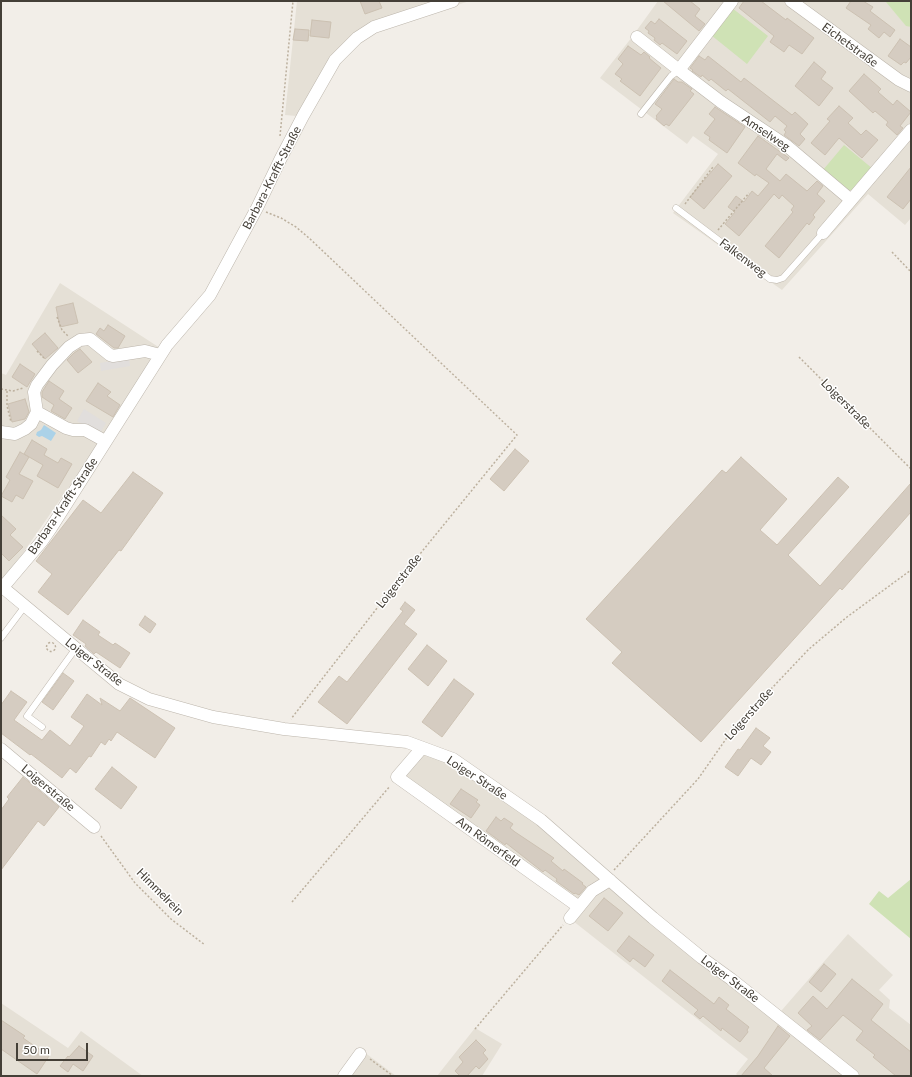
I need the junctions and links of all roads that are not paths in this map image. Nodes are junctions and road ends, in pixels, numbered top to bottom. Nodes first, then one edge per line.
1 (453, 1) edge
2 (732, 1) edge
3 (791, 1) edge
4 (637, 37) dead end
5 (679, 70) junction
6 (911, 86) edge
7 (641, 114) dead end
8 (911, 130) edge
9 (851, 200) junction
10 (678, 209) road end
11 (823, 233) joint
12 (160, 355) junction
13 (37, 412) junction
14 (1, 432) edge
15 (105, 441) junction
16 (2, 587) edge
17 (24, 606) junction
18 (1, 638) edge
19 (76, 648) junction
20 (42, 727) dead end
21 (1, 748) edge
22 (422, 748) junction
23 (94, 827) road end
24 (609, 879) junction
25 (579, 907) junction
26 (570, 918) road end
27 (360, 1054) road end
28 (344, 1076) edge
29 (853, 1076) edge

1 - 12 street, Barbara-Krafft-Straße
2 - 5 street
3 - 6 street, Eichetstraße
4 - 5 street, Amselweg
5 - 7 lane
5 - 9 street, Amselweg
8 - 9 street
9 - 11 street
10 - 11 lane, Falkenweg
12 - 13 street
12 - 15 street, Barbara-Krafft-Straße
13 - 14 street
13 - 15 street
15 - 16 street, Barbara-Krafft-Straße
16 - 17 street, Loiger Straße
17 - 18 lane
17 - 19 street, Loiger Straße
19 - 20 lane
19 - 22 street, Loiger Straße
21 - 23 street, Loigerstraße
22 - 24 street, Loiger Straße
22 - 25 street, Am Römerfeld
24 - 25 street
24 - 29 street, Loiger Straße
25 - 26 street
27 - 28 street

